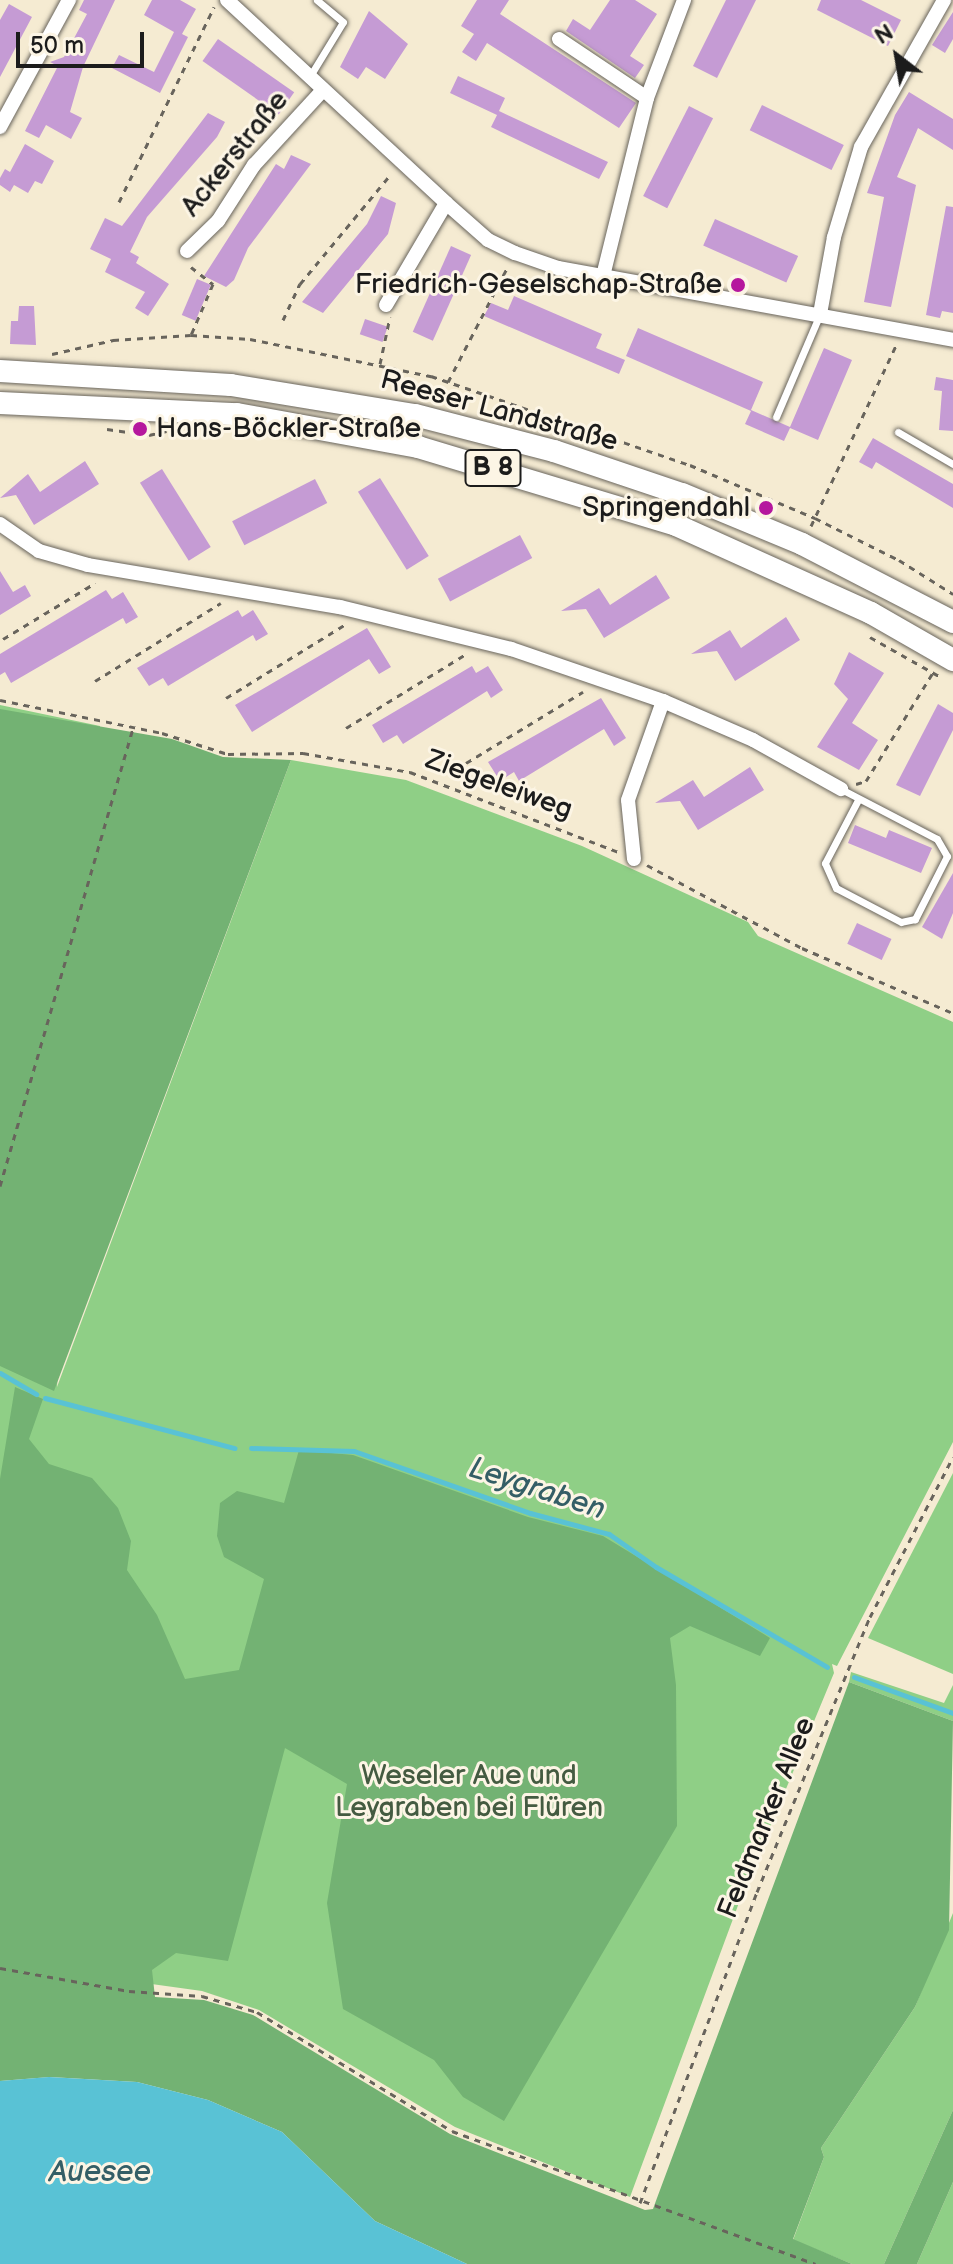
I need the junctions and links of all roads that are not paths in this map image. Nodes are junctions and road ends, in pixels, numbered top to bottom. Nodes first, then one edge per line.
1 (69, 0) edge
2 (227, 0) edge
3 (317, 0) edge
4 (944, 0) edge
5 (678, 2) edge
6 (559, 39) dead end
7 (310, 76) junction
8 (323, 90) junction
9 (647, 98) junction
10 (0, 127) edge
11 (446, 203) junction
12 (187, 251) road end
13 (603, 276) junction
14 (386, 305) road end
15 (820, 314) junction
16 (953, 340) edge
17 (0, 371) edge
18 (0, 403) edge
19 (776, 417) dead end
20 (898, 432) dead end
21 (953, 464) edge
22 (1, 527) edge
23 (953, 622) edge
24 (948, 669) edge
25 (663, 701) junction
26 (841, 789) joint
27 (858, 800) junction
28 (634, 859) road end

1 - 10 street
2 - 7 street, Ackerstraße
3 - 7 lane
4 - 15 street
5 - 9 street
6 - 9 street
7 - 8 street, Ackerstraße
8 - 11 street, Ackerstraße
8 - 12 street, Ackerstraße
9 - 13 street
11 - 13 street, Ackerstraße
11 - 14 street
13 - 15 street, Ackerstraße
15 - 16 street, Ackerstraße
15 - 19 lane
17 - 23 main road, Reeser Landstraße / B 8
18 - 24 main road, Reeser Landstraße / B 8
20 - 21 lane
22 - 25 street
25 - 26 street
25 - 28 street
26 - 27 lane
27 - 27 lane

